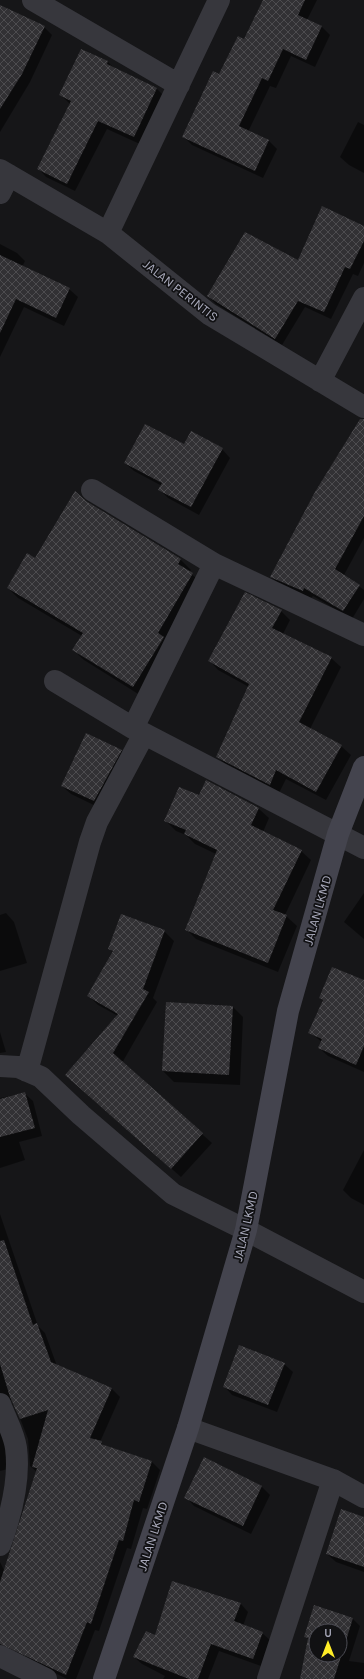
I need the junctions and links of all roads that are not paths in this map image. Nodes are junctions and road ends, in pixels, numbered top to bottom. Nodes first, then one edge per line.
1 (33, 0) edge
2 (219, 0) edge
3 (179, 85) junction
4 (3, 179) edge
5 (108, 233) junction
6 (364, 298) edge
7 (320, 381) junction
8 (364, 407) edge
9 (92, 490) dead end
10 (214, 564) junction
11 (364, 635) edge
12 (55, 681) dead end
13 (138, 731) junction
14 (364, 766) edge
15 (338, 834) junction
16 (364, 848) edge
17 (0, 1066) edge
18 (28, 1071) junction
19 (246, 1230) junction
20 (364, 1292) edge
21 (0, 1404) edge
22 (188, 1428) junction
23 (333, 1480) junction
24 (364, 1497) edge
25 (0, 1545) edge
26 (0, 1656) edge
27 (46, 1679) edge
28 (104, 1679) edge
29 (268, 1679) edge

1 - 3 street
2 - 3 street
3 - 5 street
4 - 5 street, JALAN PERINTIS
5 - 7 street, JALAN PERINTIS
6 - 7 street
7 - 8 street, JALAN PERINTIS
9 - 10 street
10 - 11 street
10 - 13 street
12 - 13 street
13 - 15 street
13 - 18 street
14 - 15 street, JALAN LKMD
15 - 16 street
15 - 19 street, JALAN LKMD
17 - 18 street
18 - 19 street
19 - 20 street
19 - 22 street, JALAN LKMD
21 - 25 street
22 - 23 street
22 - 28 street, JALAN LKMD
23 - 24 street
23 - 29 street
26 - 27 street

